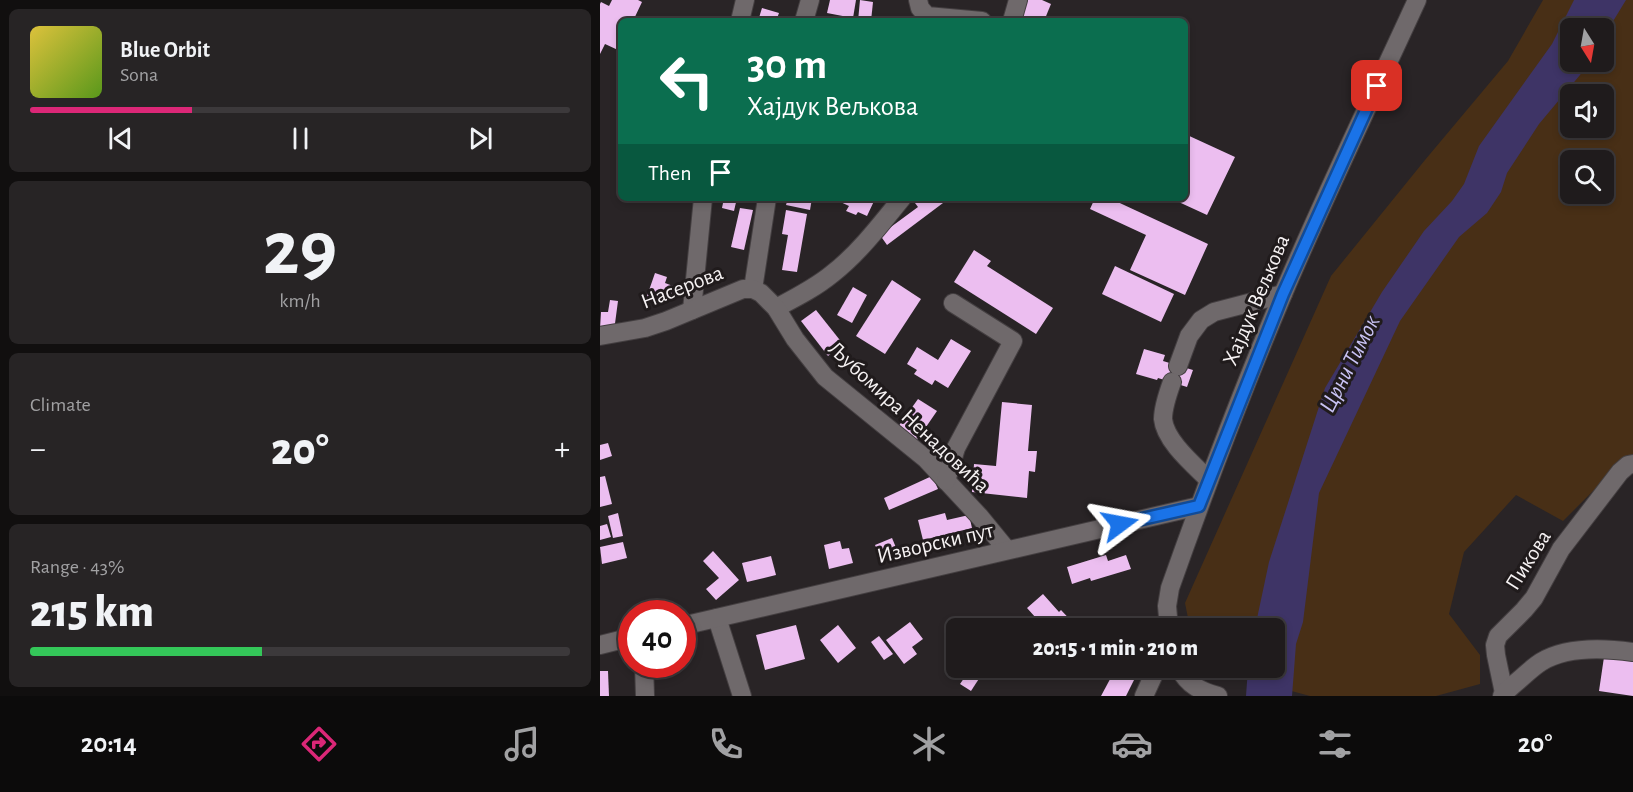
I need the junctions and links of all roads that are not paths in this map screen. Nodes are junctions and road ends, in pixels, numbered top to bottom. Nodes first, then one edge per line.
1 (746, 0) edge
2 (810, 0) edge
3 (918, 0) edge
4 (1018, 0) edge
5 (1418, 0) edge
6 (741, 18) edge
7 (805, 18) edge
8 (949, 18) edge
9 (1013, 18) edge
10 (703, 201) edge
11 (767, 201) edge
12 (900, 201) edge
13 (753, 289) junction
14 (1283, 294) junction
15 (953, 303) dead end
16 (776, 308) junction
17 (692, 310) junction
18 (600, 336) edge
19 (1633, 464) edge
20 (1209, 480) junction
21 (946, 481) junction
22 (1199, 506) junction
23 (1007, 550) junction
24 (717, 618) junction
25 (1168, 618) edge
26 (696, 623) edge
27 (618, 640) edge
28 (600, 645) edge
29 (1633, 652) edge
30 (644, 678) edge
31 (1152, 678) edge
32 (1185, 678) edge
33 (1503, 694) edge
34 (1214, 695) edge
35 (645, 696) edge
36 (742, 696) edge
37 (1144, 696) edge

1 - 6 street
2 - 7 street
3 - 8 street
4 - 9 street
5 - 14 street, Хајдук Вељкова
10 - 17 street
11 - 13 street
12 - 16 street
13 - 16 street, Насерова
13 - 17 street, Насерова
14 - 20 street, Хајдук Вељкова
14 - 20 street
15 - 21 street
16 - 21 street, Љубомира Ненадовића
17 - 18 street, Насерова
19 - 33 street, Пикова
20 - 22 street, Хајдук Вељкова
21 - 23 street, Љубомира Ненадовића
22 - 23 street, Изворски пут
22 - 25 street, Хајдук Вељкова
23 - 24 street, Изворски пут
24 - 26 street, Изворски пут
24 - 36 street
27 - 28 street
29 - 33 street
30 - 35 street
31 - 37 street
32 - 34 street

